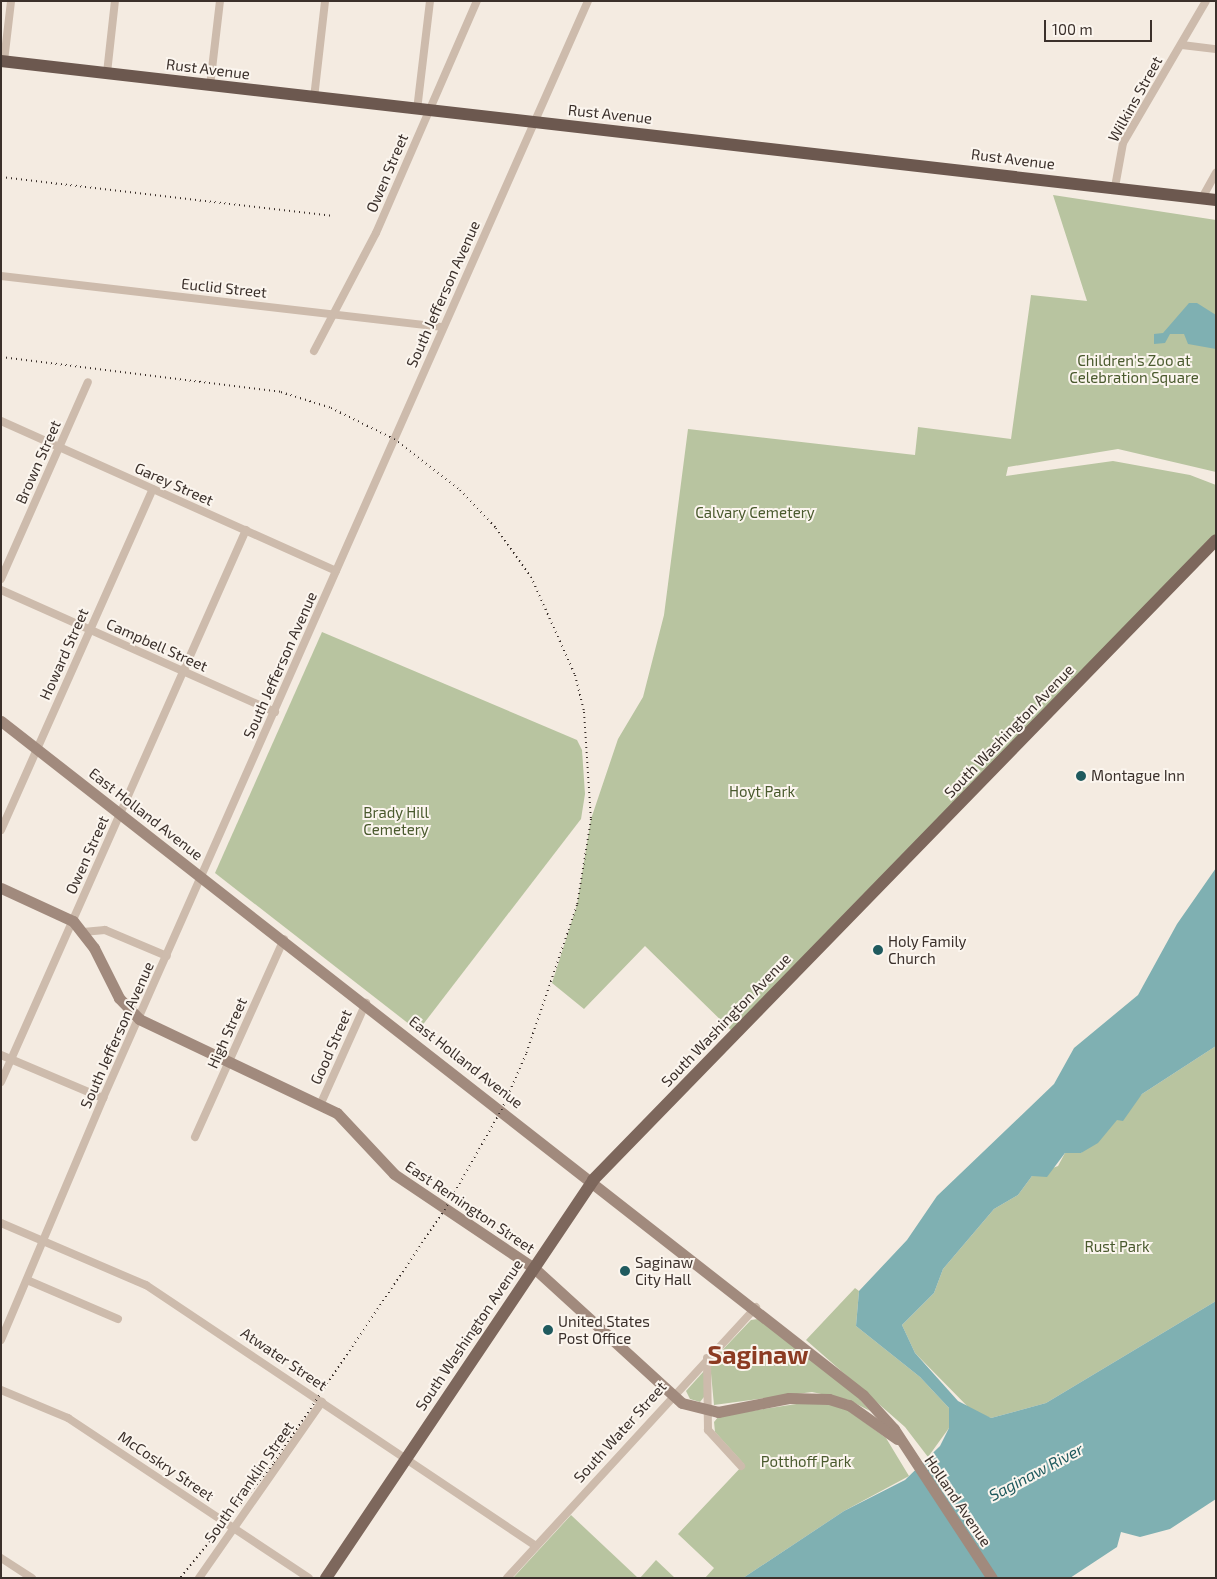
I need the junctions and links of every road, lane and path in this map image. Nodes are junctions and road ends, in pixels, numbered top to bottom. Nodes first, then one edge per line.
1 (11, 1) edge
2 (115, 1) edge
3 (220, 1) edge
4 (325, 1) edge
5 (430, 1) edge
6 (477, 1) edge
7 (588, 1) edge
8 (1206, 1) edge
9 (1182, 45) junction
10 (1216, 49) edge
11 (2, 61) edge
12 (107, 73) junction
13 (210, 86) junction
14 (314, 98) junction
15 (423, 111) junction
16 (534, 122) junction
17 (1216, 173) edge
18 (1115, 187) junction
19 (1202, 198) junction
20 (1216, 200) edge
21 (1, 276) edge
22 (330, 314) junction
23 (443, 327) junction
24 (314, 351) dead end
25 (88, 382) dead end
26 (1, 421) edge
27 (60, 448) junction
28 (153, 489) junction
29 (246, 530) junction
30 (1216, 540) edge
31 (336, 571) junction
32 (1, 579) edge
33 (1, 590) edge
34 (90, 630) junction
35 (182, 672) junction
36 (275, 712) junction
37 (1, 721) edge
38 (37, 749) junction
39 (120, 814) junction
40 (1, 830) edge
41 (202, 876) junction
42 (1, 888) edge
43 (73, 921) junction
44 (83, 932) junction
45 (284, 939) junction
46 (167, 956) junction
47 (366, 1003) junction
48 (139, 1019) junction
49 (1, 1055) edge
50 (11, 1059) junction
51 (230, 1061) junction
52 (1, 1082) edge
53 (103, 1098) junction
54 (321, 1102) junction
55 (195, 1137) dead end
56 (592, 1180) junction
57 (1, 1223) edge
58 (43, 1242) junction
59 (534, 1268) junction
60 (27, 1280) junction
61 (756, 1307) junction
62 (118, 1319) dead end
63 (1, 1340) edge
64 (707, 1358) junction
65 (1, 1390) edge
66 (672, 1396) junction
67 (322, 1402) junction
68 (707, 1411) junction
69 (898, 1440) junction
70 (406, 1458) junction
71 (741, 1466) dead end
72 (234, 1529) junction
73 (536, 1546) junction
74 (1, 1558) edge
75 (32, 1578) edge
76 (199, 1578) edge
77 (309, 1578) edge
78 (326, 1578) edge
79 (507, 1578) edge
80 (992, 1578) edge

1 - 11 street
2 - 12 street
3 - 13 street
4 - 14 street
5 - 15 street
6 - 15 street, Owen Street
7 - 16 street, South Jefferson Avenue
8 - 9 street, Wilkins Street
9 - 10 street
9 - 18 street, Wilkins Street
11 - 12 highway, Rust Avenue
12 - 13 highway, Rust Avenue
13 - 14 highway, Rust Avenue
14 - 15 highway, Rust Avenue
15 - 16 highway, Rust Avenue
15 - 22 street, Owen Street
16 - 18 highway, Rust Avenue
16 - 23 street, South Jefferson Avenue
17 - 19 street
18 - 19 highway, Rust Avenue
19 - 20 highway, Rust Avenue
21 - 22 street, Euclid Street
22 - 23 street, Euclid Street
22 - 24 street, Owen Street
23 - 31 street, South Jefferson Avenue
25 - 27 street, Brown Street
26 - 27 street, Garey Street
27 - 28 street, Garey Street
27 - 32 street, Brown Street
28 - 29 street, Garey Street
28 - 34 street, Howard Street
29 - 31 street, Garey Street
29 - 35 street, Owen Street
30 - 56 main road, South Washington Avenue
31 - 36 street, South Jefferson Avenue
33 - 34 street, Campbell Street
34 - 35 street, Campbell Street
34 - 38 street, Howard Street
35 - 36 street, Campbell Street
35 - 39 street, Owen Street
36 - 41 street, South Jefferson Avenue
37 - 38 main road, East Holland Avenue
38 - 39 main road, East Holland Avenue
38 - 40 street, Howard Street
39 - 41 main road, East Holland Avenue
39 - 43 street, Owen Street
41 - 45 main road, East Holland Avenue
41 - 46 street, South Jefferson Avenue
42 - 43 main road, East Remington Street
43 - 44 main road, East Remington Street
43 - 50 street, Owen Street
44 - 46 street
44 - 48 main road, East Remington Street
45 - 47 main road, East Holland Avenue
45 - 51 street, High Street
46 - 48 street, South Jefferson Avenue
47 - 54 street, Good Street
47 - 56 main road, East Holland Avenue
48 - 51 main road, East Remington Street
48 - 53 street, South Jefferson Avenue
49 - 50 street
50 - 52 street, Owen Street
50 - 53 street
51 - 54 main road, East Remington Street
51 - 55 street, High Street
53 - 58 street, South Jefferson Avenue
54 - 59 main road, East Remington Street
56 - 59 main road, South Washington Avenue
56 - 61 main road, East Holland Avenue
57 - 58 street, Atwater Street
58 - 60 street, South Jefferson Avenue
58 - 67 street, Atwater Street
59 - 66 main road, East Remington Street
59 - 70 main road, South Washington Avenue
60 - 62 street
60 - 63 street, South Jefferson Avenue
61 - 64 street, South Water Street
61 - 69 main road, East Holland Avenue
64 - 66 street, South Water Street
64 - 68 street
65 - 72 street, McCoskry Street
66 - 68 main road, East Remington Street
66 - 73 street, South Water Street
67 - 70 street, Atwater Street
67 - 72 street, South Franklin Street
68 - 69 main road, East Remington Street
68 - 71 street
69 - 80 main road, Holland Avenue
70 - 73 street, Atwater Street
70 - 78 main road, South Washington Avenue
72 - 76 street, South Franklin Street
72 - 77 street, McCoskry Street
73 - 79 street, South Water Street
74 - 75 street

